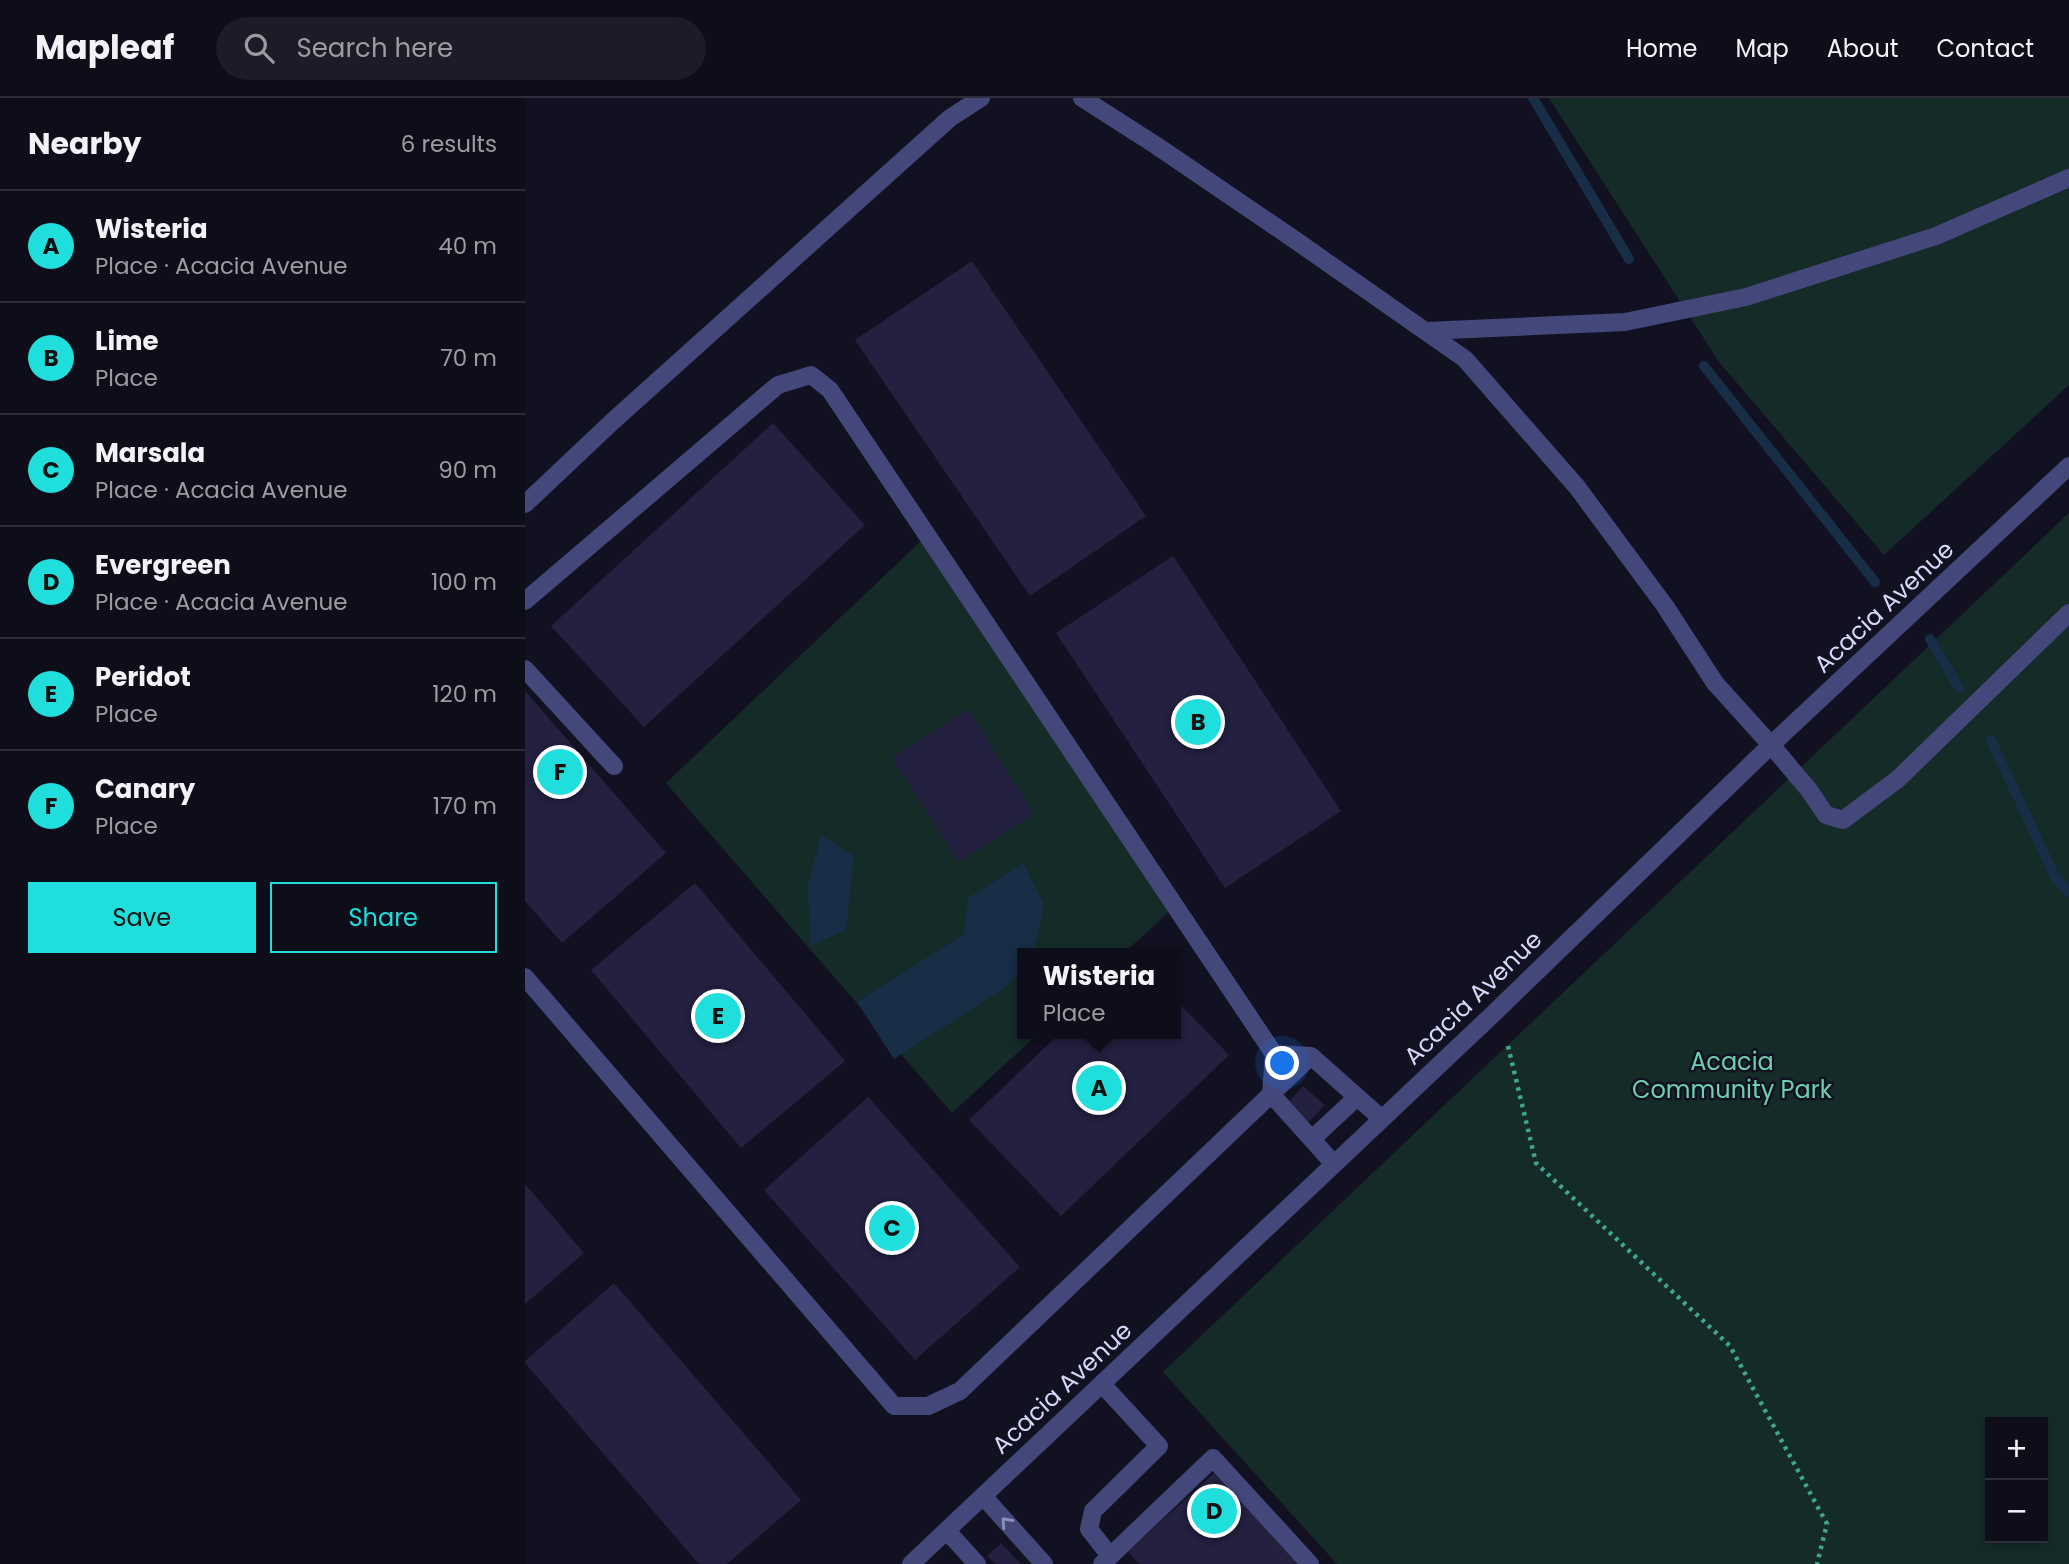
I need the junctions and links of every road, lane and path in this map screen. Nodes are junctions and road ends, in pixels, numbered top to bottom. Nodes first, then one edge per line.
1 (981, 98) edge
2 (1083, 98) edge
3 (2069, 178) edge
4 (1426, 331) junction
5 (2069, 466) edge
6 (525, 504) edge
7 (525, 601) edge
8 (2069, 613) edge
9 (525, 669) edge
10 (1771, 745) junction
11 (614, 766) dead end
12 (525, 977) edge
13 (1507, 1046) dead end
14 (1275, 1054) junction
15 (1311, 1056) junction
16 (1271, 1094) junction
17 (1356, 1098) junction
18 (1382, 1119) junction
19 (1312, 1139) junction
20 (1334, 1164) junction
21 (1101, 1384) junction
22 (983, 1496) junction
23 (947, 1531) junction
24 (1106, 1560) edge
25 (911, 1564) edge
26 (977, 1564) edge
27 (1044, 1564) edge
28 (1310, 1564) edge
29 (1817, 1564) edge

1 - 6 street
2 - 4 street
3 - 4 street
4 - 10 street
5 - 10 street, Acacia Avenue
7 - 14 street
8 - 10 street
9 - 11 street
10 - 18 street, Acacia Avenue
12 - 16 street
13 - 29 path
14 - 15 street
14 - 16 street
15 - 16 street
15 - 17 street
16 - 19 street
17 - 18 street
17 - 19 street
18 - 20 street, Acacia Avenue
19 - 20 street
20 - 21 street, Acacia Avenue
21 - 22 street, Acacia Avenue
21 - 24 street
22 - 23 street, Acacia Avenue
27 -> 22 street
23 - 25 street, Acacia Avenue
23 - 26 street
24 - 28 street

